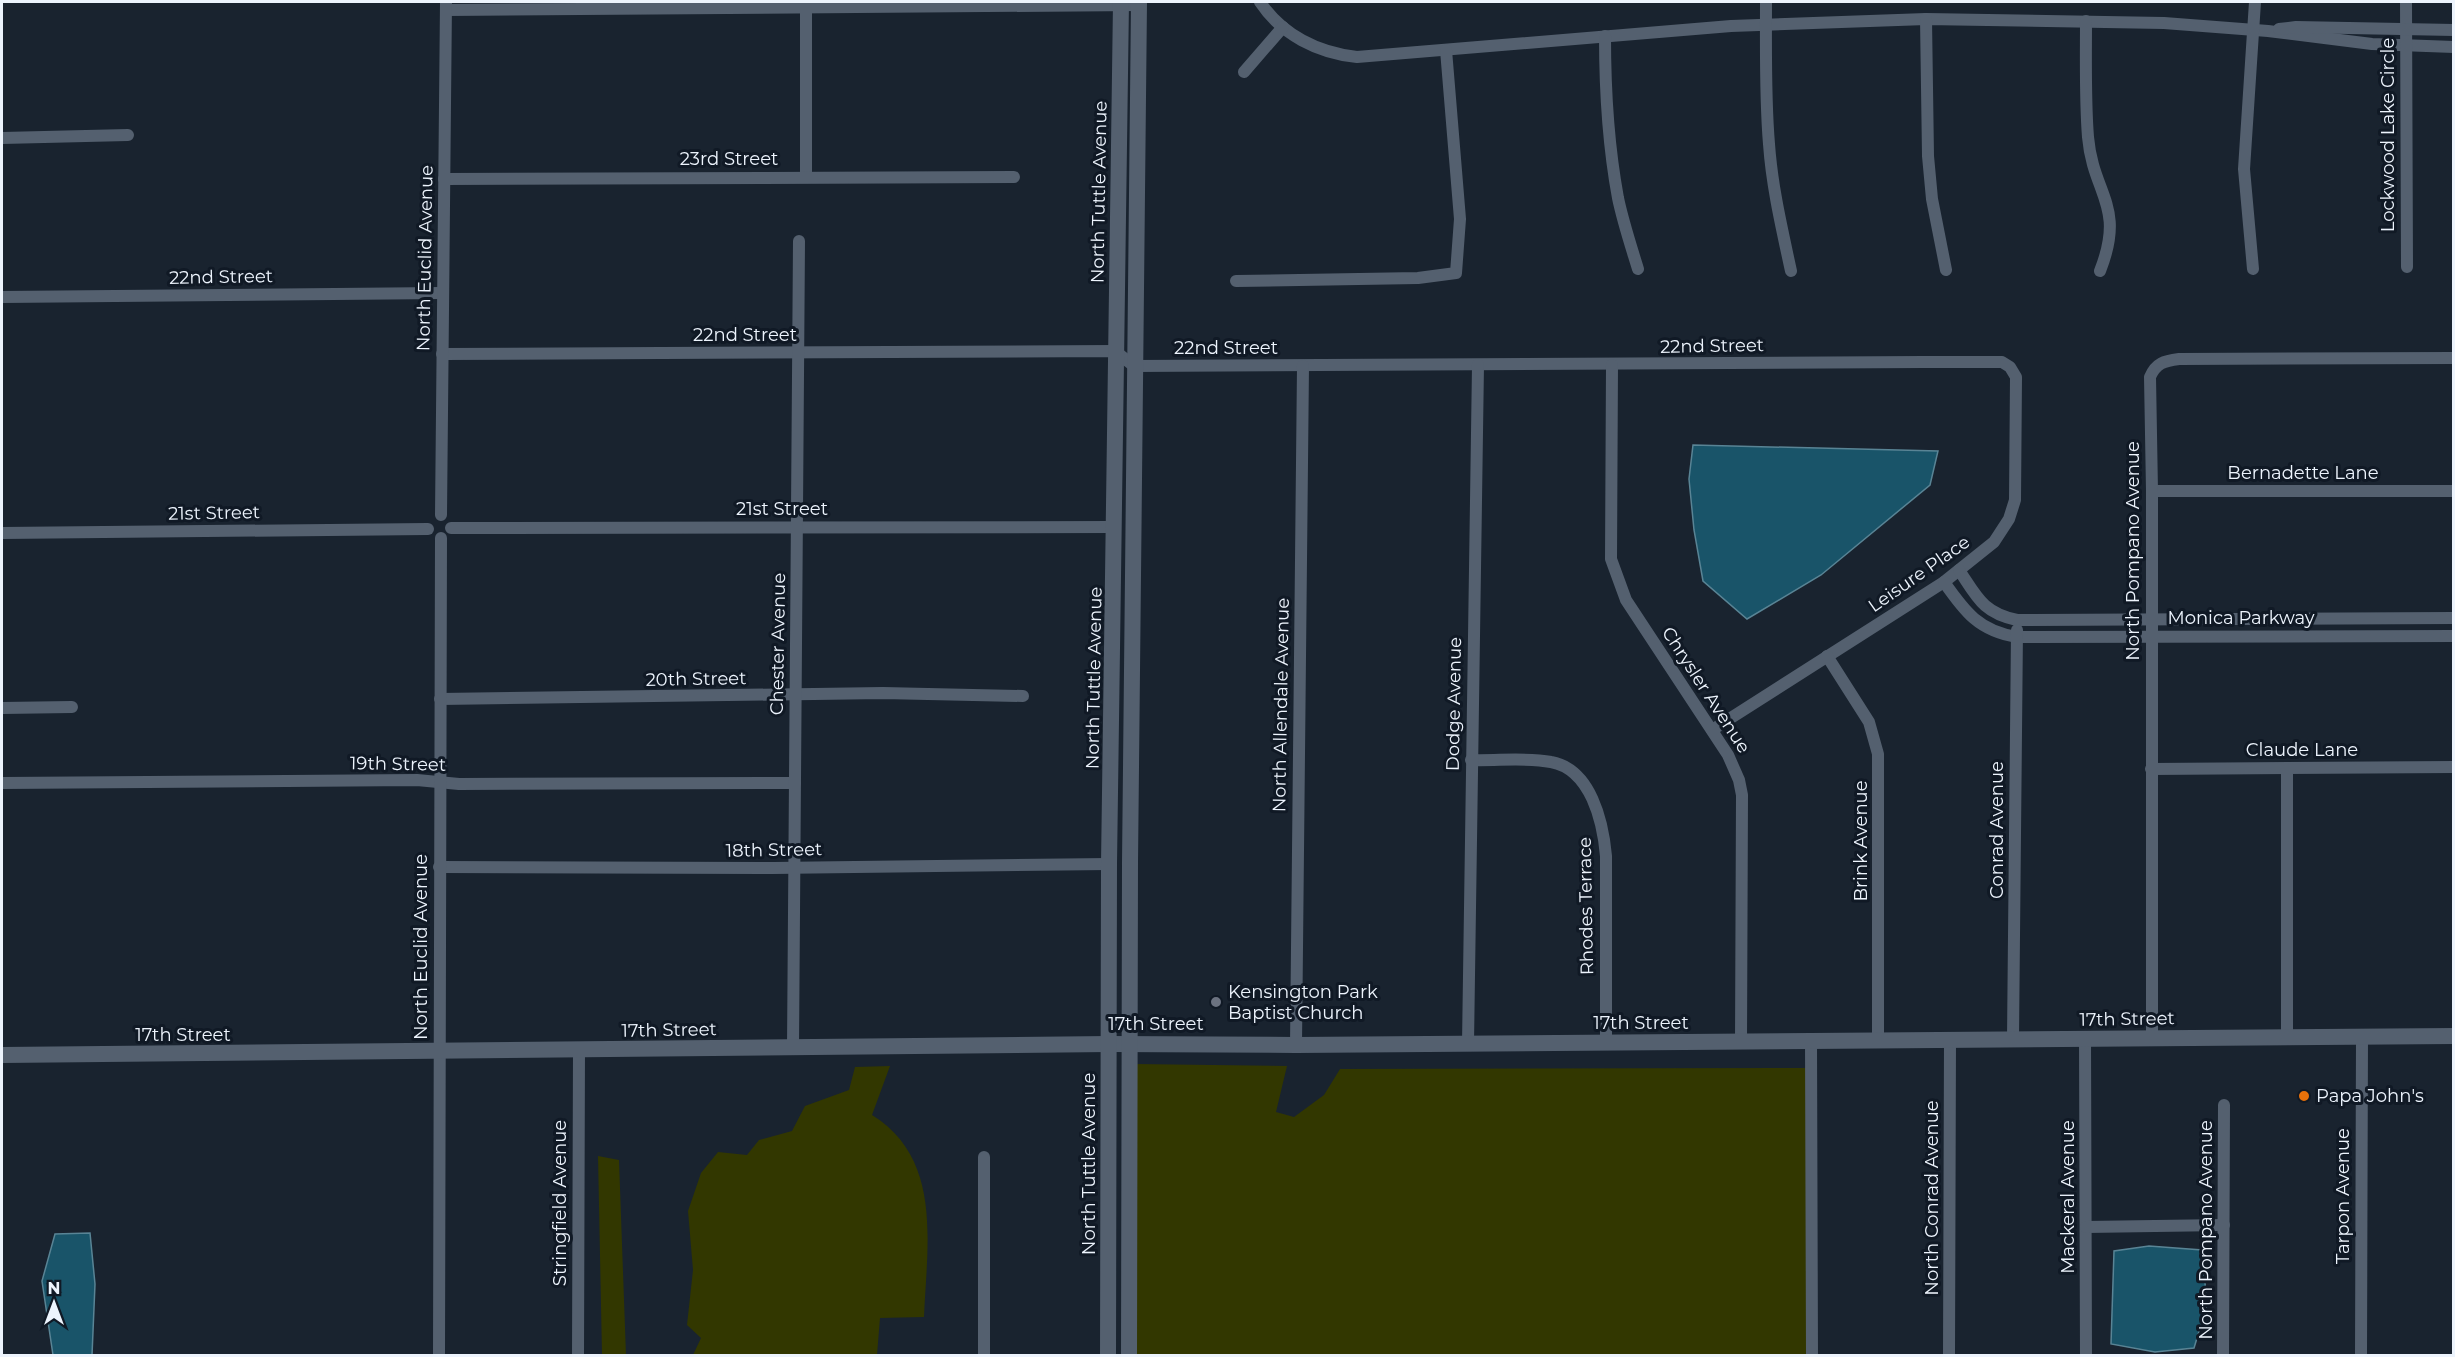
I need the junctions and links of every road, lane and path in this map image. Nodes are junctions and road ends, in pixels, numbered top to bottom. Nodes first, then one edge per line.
1 (1260, 2) edge
2 (1766, 2) edge
3 (2255, 2) edge
4 (2406, 2) edge
5 (1121, 3) edge
6 (1139, 3) edge
7 (806, 5) edge
8 (446, 6) edge
9 (1926, 19) junction
10 (2086, 21) junction
11 (1766, 24) junction
12 (1283, 27) junction
13 (2254, 30) junction
14 (2406, 30) junction
15 (2454, 30) edge
16 (2268, 31) junction
17 (1605, 36) junction
18 (2406, 46) junction
19 (2454, 47) edge
20 (1446, 50) junction
21 (1244, 72) dead end
22 (128, 135) dead end
23 (2, 138) edge
24 (806, 176) junction
25 (1014, 177) dead end
26 (444, 179) junction
27 (799, 240) dead end
28 (2407, 267) dead end
29 (1638, 269) dead end
30 (2253, 269) dead end
31 (1946, 270) dead end
32 (1791, 271) dead end
33 (2100, 271) dead end
34 (1236, 281) dead end
35 (442, 293) junction
36 (2, 297) edge
37 (1115, 351) junction
38 (799, 352) junction
39 (442, 354) junction
40 (2454, 358) edge
41 (1478, 365) junction
42 (1612, 365) junction
43 (1134, 366) junction
44 (1303, 366) junction
45 (2012, 369) joint
46 (2152, 491) junction
47 (2454, 491) edge
48 (441, 515) junction
49 (1114, 526) junction
50 (797, 527) junction
51 (451, 528) junction
52 (428, 529) junction
53 (2, 533) edge
54 (441, 538) junction
55 (1959, 570) junction
56 (1944, 582) junction
57 (2454, 618) edge
58 (2151, 619) junction
59 (2017, 620) junction
60 (2151, 636) junction
61 (2454, 636) edge
62 (2017, 637) junction
63 (1827, 656) junction
64 (796, 696) junction
65 (1023, 696) dead end
66 (440, 699) junction
67 (72, 707) dead end
68 (2, 708) edge
69 (1712, 730) junction
70 (1471, 760) junction
71 (2454, 767) edge
72 (2287, 768) junction
73 (2151, 769) junction
74 (440, 782) junction
75 (2, 783) edge
76 (795, 783) junction
77 (1109, 864) junction
78 (439, 867) junction
79 (795, 867) junction
80 (2454, 1036) edge
81 (2287, 1037) junction
82 (2362, 1037) junction
83 (2152, 1038) junction
84 (2013, 1039) junction
85 (2085, 1039) junction
86 (1878, 1040) junction
87 (1950, 1040) junction
88 (1811, 1041) junction
89 (1741, 1042) junction
90 (1606, 1043) junction
91 (1109, 1044) junction
92 (1129, 1044) junction
93 (1468, 1044) junction
94 (1296, 1045) junction
95 (793, 1047) junction
96 (579, 1050) junction
97 (438, 1052) junction
98 (2, 1056) edge
99 (2224, 1105) dead end
100 (984, 1157) dead end
101 (2224, 1225) junction
102 (2086, 1227) junction
103 (439, 1356) edge
104 (578, 1356) edge
105 (984, 1356) edge
106 (1108, 1356) edge
107 (1129, 1356) edge
108 (1812, 1356) edge
109 (1949, 1356) edge
110 (2086, 1356) edge
111 (2223, 1356) edge
112 (2361, 1356) edge

1 - 12 street
2 - 11 street
3 - 13 street
4 - 14 street, Lockwood Lake Circle
5 - 6 street
5 - 7 street
5 - 37 main road, North Tuttle Avenue
6 - 43 main road
7 - 8 street
7 - 24 street
8 - 26 street, North Euclid Avenue
9 - 10 street
9 - 11 street
9 - 31 street
10 - 13 street
10 - 33 street
11 - 17 street
11 - 32 street
12 - 20 street
12 - 21 street
13 - 16 street
13 - 30 street
14 - 15 street
14 - 16 street
14 - 18 street, Lockwood Lake Circle
16 - 18 street
17 - 20 street
17 - 29 street
18 - 19 street
18 - 28 street, Lockwood Lake Circle
20 - 34 street
22 - 23 street
24 - 25 street, 23rd Street
24 - 26 street, 23rd Street
26 - 35 street, North Euclid Avenue
27 - 38 street, Chester Avenue
35 - 36 street, 22nd Street
35 - 39 street, North Euclid Avenue
37 - 38 street, 22nd Street
37 - 43 street
37 - 49 main road, North Tuttle Avenue
38 - 39 street, 22nd Street
38 - 50 street, Chester Avenue
39 - 48 street, North Euclid Avenue
40 - 46 street, North Pompano Avenue
41 - 42 street, 22nd Street
41 - 44 street, 22nd Street
41 - 70 street, Dodge Avenue
42 - 45 street, 22nd Street
42 - 69 street, Chrysler Avenue
43 - 44 street, 22nd Street
43 - 92 main road
44 - 94 street, North Allendale Avenue
45 - 55 street, Leisure Place
46 - 47 street, Bernadette Lane
46 - 58 street, North Pompano Avenue
48 - 51 street
48 - 52 street
49 - 50 street, 21st Street
49 - 77 main road, North Tuttle Avenue
50 - 51 street, 21st Street
50 - 64 street, Chester Avenue
51 - 54 street
52 - 53 street, 21st Street
52 - 54 street
54 - 66 street, North Euclid Avenue
55 - 56 street, Leisure Place
55 - 59 street, Monica Parkway
56 - 62 street, Monica Parkway
56 - 63 street, Leisure Place
57 - 58 street, Monica Parkway
58 - 59 street, Monica Parkway
58 - 60 street, North Pompano Avenue
59 - 62 street, Conrad Avenue
60 - 61 street, Monica Parkway
60 - 62 street, Monica Parkway
60 - 73 street, North Pompano Avenue
62 - 84 street, Conrad Avenue
63 - 69 street, Leisure Place
63 - 86 street, Brink Avenue
64 - 65 street, 20th Street
64 - 66 street, 20th Street
64 - 76 street, Chester Avenue
66 - 74 street, North Euclid Avenue
67 - 68 street
69 - 89 street, Chrysler Avenue
70 - 90 street, Rhodes Terrace
70 - 93 street, Dodge Avenue
71 - 72 street, Claude Lane
72 - 73 street, Claude Lane
72 - 81 street
73 - 83 street, North Pompano Avenue
74 - 75 street, 19th Street
74 - 76 street, 19th Street
74 - 78 street, North Euclid Avenue
76 - 79 street, Chester Avenue
77 - 79 street, 18th Street
77 - 91 main road, North Tuttle Avenue
78 - 79 street, 18th Street
78 - 97 street, North Euclid Avenue
79 - 95 street, Chester Avenue
80 - 82 main road, 17th Street
81 - 82 main road, 17th Street
81 - 83 main road, 17th Street
82 - 112 street, Tarpon Avenue
83 - 85 main road, 17th Street
84 - 85 main road, 17th Street
84 - 87 main road, 17th Street
85 - 102 street, Mackeral Avenue
86 - 87 main road, 17th Street
86 - 88 main road, 17th Street
87 - 109 street, North Conrad Avenue
88 - 89 main road, 17th Street
88 - 108 street
89 - 90 main road, 17th Street
90 - 93 main road, 17th Street
91 - 92 main road, 17th Street
91 - 95 main road, 17th Street
91 - 106 main road, North Tuttle Avenue
92 - 94 main road, 17th Street
92 - 107 main road
93 - 94 main road, 17th Street
95 - 96 main road, 17th Street
96 - 97 main road, 17th Street
96 - 104 street, Stringfield Avenue
97 - 98 main road, 17th Street
97 - 103 street, North Euclid Avenue
99 - 101 street, North Pompano Avenue
100 - 105 street
101 - 102 street
101 - 111 street, North Pompano Avenue
102 - 110 street, Mackeral Avenue

